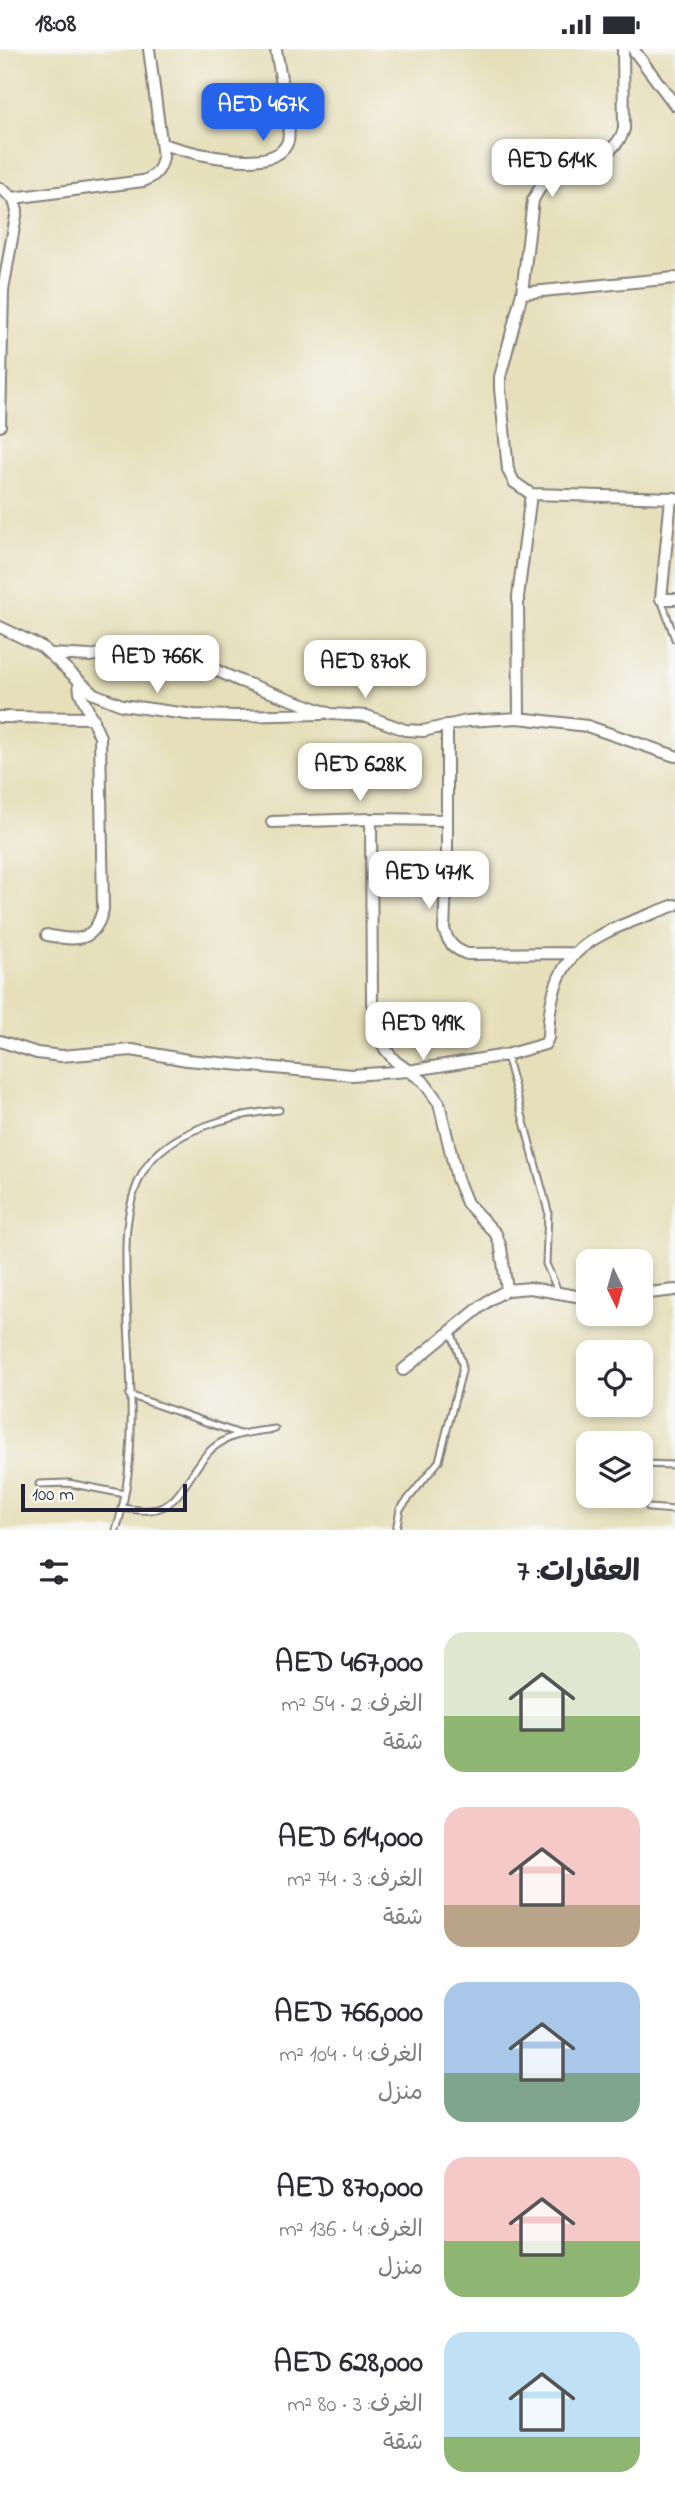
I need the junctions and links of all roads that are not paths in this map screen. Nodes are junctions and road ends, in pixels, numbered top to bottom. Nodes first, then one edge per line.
1 (149, 49) edge
2 (276, 49) edge
3 (623, 49) edge
4 (633, 49) edge
5 (675, 105) edge
6 (162, 144) junction
7 (0, 188) edge
8 (13, 198) junction
9 (675, 278) edge
10 (522, 293) junction
11 (0, 426) edge
12 (531, 494) junction
13 (673, 498) edge
14 (660, 599) junction
15 (675, 599) edge
16 (0, 627) edge
17 (675, 639) edge
18 (52, 655) junction
19 (79, 682) junction
20 (331, 714) junction
21 (0, 717) edge
22 (93, 718) junction
23 (519, 718) junction
24 (447, 725) junction
25 (675, 756) edge
26 (370, 819) junction
27 (447, 821) junction
28 (272, 822) dead end
29 (675, 905) edge
30 (47, 935) dead end
31 (574, 953) junction
32 (0, 1041) edge
33 (506, 1055) junction
34 (408, 1071) junction
35 (279, 1110) dead end
36 (507, 1290) junction
37 (675, 1290) edge
38 (558, 1291) junction
39 (653, 1293) edge
40 (576, 1295) edge
41 (451, 1331) junction
42 (402, 1370) dead end
43 (130, 1395) junction
44 (275, 1429) dead end
45 (240, 1434) junction
46 (653, 1464) edge
47 (675, 1465) edge
48 (39, 1484) dead end
49 (125, 1494) junction
50 (123, 1508) junction
51 (649, 1508) dead end
52 (675, 1510) edge
53 (116, 1530) edge
54 (396, 1530) edge

1 - 6 street
2 - 6 street
3 - 10 street
4 - 5 street
6 - 8 street
7 - 8 street
8 - 11 street
9 - 10 street
10 - 12 street
12 - 13 street
12 - 23 street
13 - 14 street
14 - 15 street
14 - 17 lane
16 - 18 street
18 - 19 street
18 - 20 street
19 - 20 street
19 - 22 street
20 - 24 street
21 - 22 street
22 - 30 street
23 - 24 street
23 - 25 street
24 - 27 street
26 - 27 street
26 - 28 street
26 - 34 street
27 - 31 street
29 - 31 street
31 - 33 street
32 - 34 street
33 - 34 street
33 - 38 lane
34 - 36 street
35 - 43 lane
36 - 38 street
36 - 41 street
37 - 39 street
38 - 40 street
41 - 42 street
41 - 54 lane
43 - 45 lane
43 - 49 lane
44 - 45 lane
45 - 50 lane
46 - 47 lane
48 - 49 lane
49 - 50 lane
50 - 53 lane
51 - 52 lane

